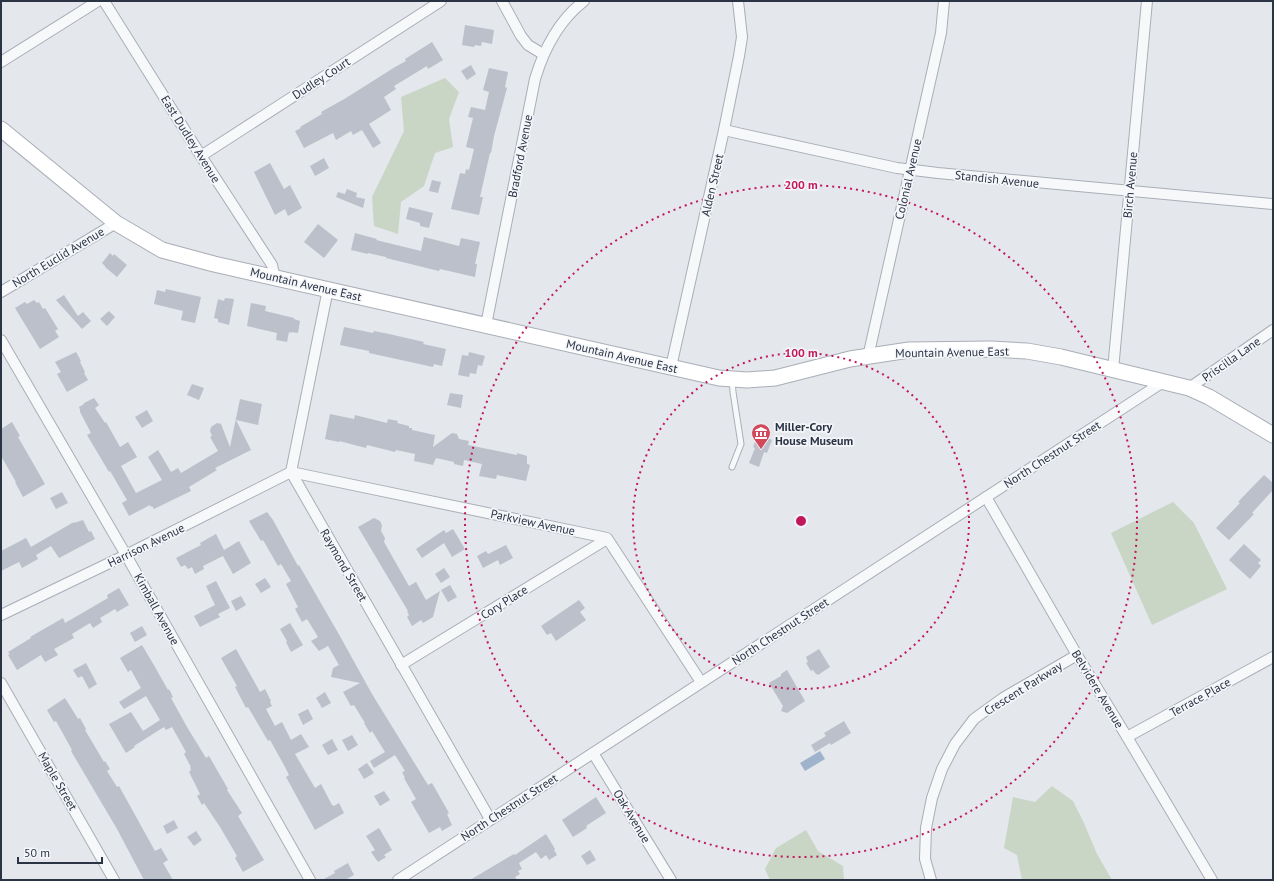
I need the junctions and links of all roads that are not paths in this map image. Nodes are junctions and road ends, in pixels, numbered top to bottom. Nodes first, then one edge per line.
1 (98, 1) edge
2 (104, 1) edge
3 (441, 1) edge
4 (502, 1) edge
5 (584, 1) edge
6 (738, 1) edge
7 (944, 1) edge
8 (1147, 1) edge
9 (543, 54) junction
10 (1, 62) edge
11 (1, 129) edge
12 (724, 130) junction
13 (201, 156) junction
14 (910, 170) junction
15 (1129, 192) junction
16 (1273, 204) edge
17 (116, 223) junction
18 (274, 278) junction
19 (328, 289) junction
20 (1, 292) edge
21 (486, 325) junction
22 (1273, 330) edge
23 (1, 340) edge
24 (868, 357) junction
25 (671, 367) junction
26 (1113, 370) junction
27 (732, 379) junction
28 (1163, 382) junction
29 (1189, 388) junction
30 (1273, 435) edge
31 (732, 467) dead end
32 (290, 472) junction
33 (986, 497) junction
34 (607, 539) junction
35 (126, 555) junction
36 (1, 616) edge
37 (1077, 655) junction
38 (1273, 657) edge
39 (401, 665) junction
40 (701, 682) junction
41 (1, 683) edge
42 (1127, 737) junction
43 (593, 752) junction
44 (490, 819) junction
45 (114, 880) edge
46 (310, 880) edge
47 (398, 880) edge
48 (670, 880) edge
49 (931, 880) edge
50 (1212, 880) edge

1 - 10 street
2 - 13 street, East Dudley Avenue
3 - 13 street, Dudley Court
4 - 9 street
5 - 9 street, Bradford Avenue
6 - 12 street, Alden Street
7 - 14 street, Colonial Avenue
8 - 15 street, Birch Avenue
9 - 21 street, Bradford Avenue
11 - 17 street, Mountain Avenue East
12 - 14 street, Standish Avenue
12 - 25 street, Alden Street
13 - 18 street, East Dudley Avenue
14 - 15 street, Standish Avenue
14 - 24 street, Colonial Avenue
15 - 16 street, Standish Avenue
15 - 26 street, Birch Avenue
17 - 18 street, Mountain Avenue East
17 - 20 street, North Euclid Avenue
18 - 19 street, Mountain Avenue East
19 - 21 street, Mountain Avenue East
19 - 32 street
21 - 25 street, Mountain Avenue East
22 - 29 street, Priscilla Lane
23 - 35 street, Kimball Avenue
24 - 26 street, Mountain Avenue East
24 - 27 street, Mountain Avenue East
25 - 27 street, Mountain Avenue East
26 - 28 street, Mountain Avenue East
27 - 31 lane
28 - 29 street, Mountain Avenue East
28 - 33 street, North Chestnut Street
29 - 30 street, Mountain Avenue East
32 - 34 street, Parkview Avenue
32 - 35 street, Harrison Avenue
32 - 39 street, Raymond Street
33 - 37 street, Belvidere Avenue
33 - 40 street, North Chestnut Street
34 - 39 street, Cory Place
34 - 40 street
35 - 36 street, Harrison Avenue
35 - 46 street, Kimball Avenue
37 - 42 street, Belvidere Avenue
37 - 49 street, Crescent Parkway
38 - 42 street, Terrace Place
39 - 44 street, Raymond Street
40 - 43 street, North Chestnut Street
41 - 45 street, Maple Street
42 - 50 street, Belvidere Avenue
43 - 44 street, North Chestnut Street
43 - 48 street, Oak Avenue
44 - 47 street, North Chestnut Street

